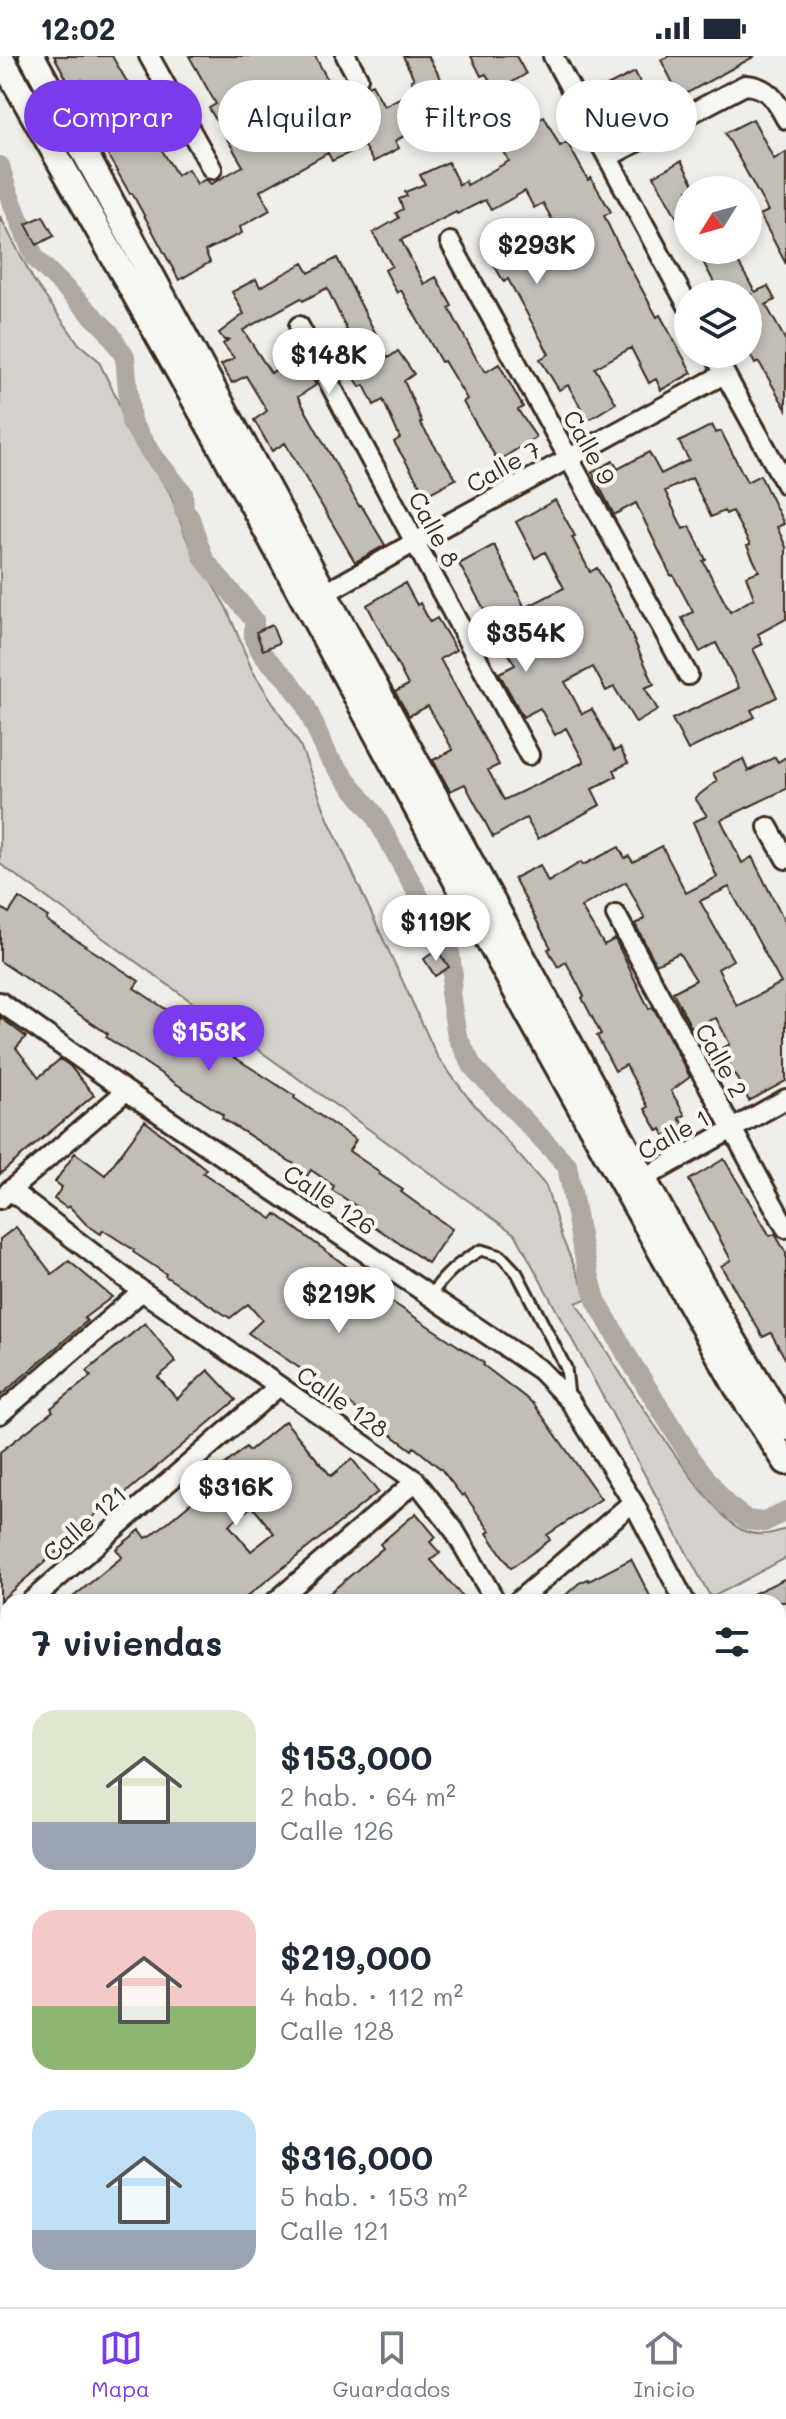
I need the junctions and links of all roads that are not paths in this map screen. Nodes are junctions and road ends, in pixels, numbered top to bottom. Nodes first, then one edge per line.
1 (0, 56) edge
2 (32, 56) edge
3 (149, 56) edge
4 (346, 56) edge
5 (553, 56) edge
6 (358, 78) dead end
7 (786, 119) edge
8 (608, 157) junction
9 (212, 169) dead end
10 (450, 242) dead end
11 (674, 280) edge
12 (299, 326) dead end
13 (721, 368) edge
14 (724, 374) junction
15 (569, 458) junction
16 (786, 485) edge
17 (415, 542) junction
18 (315, 599) junction
19 (688, 675) dead end
20 (529, 755) dead end
21 (768, 827) dead end
22 (786, 859) edge
23 (616, 915) dead end
24 (0, 1002) edge
25 (126, 1091) junction
26 (786, 1099) edge
27 (732, 1129) junction
28 (635, 1183) junction
29 (5, 1194) edge
30 (786, 1228) edge
31 (142, 1291) junction
32 (430, 1296) junction
33 (279, 1386) junction
34 (570, 1401) junction
35 (0, 1414) edge
36 (786, 1428) edge
37 (786, 1462) edge
38 (416, 1481) junction
39 (633, 1502) junction
40 (39, 1594) edge
41 (284, 1594) edge
42 (491, 1594) edge
43 (526, 1594) edge
44 (681, 1594) edge

1 - 18 street
2 - 18 street
3 - 9 street
4 - 6 street
5 - 8 street
7 - 8 street
8 - 11 street
10 - 15 street, Calle 9
12 - 17 street, Calle 8
13 - 14 street
14 - 15 street, Calle 7
14 - 16 street
15 - 17 street, Calle 7
15 - 19 street, Calle 9
17 - 18 street, Calle 7
17 - 20 street, Calle 8
18 - 28 street
21 - 22 street
23 - 27 street, Calle 2
24 - 25 street, Calle 126
25 - 29 street
25 - 32 street, Calle 126
26 - 27 street, Calle 1
27 - 28 street, Calle 1
27 - 30 street, Calle 2
28 - 36 street
28 - 37 street
29 - 31 street, Calle 128
31 - 33 street, Calle 128
31 - 35 street
32 - 34 street, Calle 126
32 - 34 lane
33 - 38 street, Calle 128
33 - 40 street, Calle 121
34 - 39 street, Calle 126
38 - 41 street
38 - 42 street, Calle 128
39 - 43 street
39 - 44 street, Calle 126

